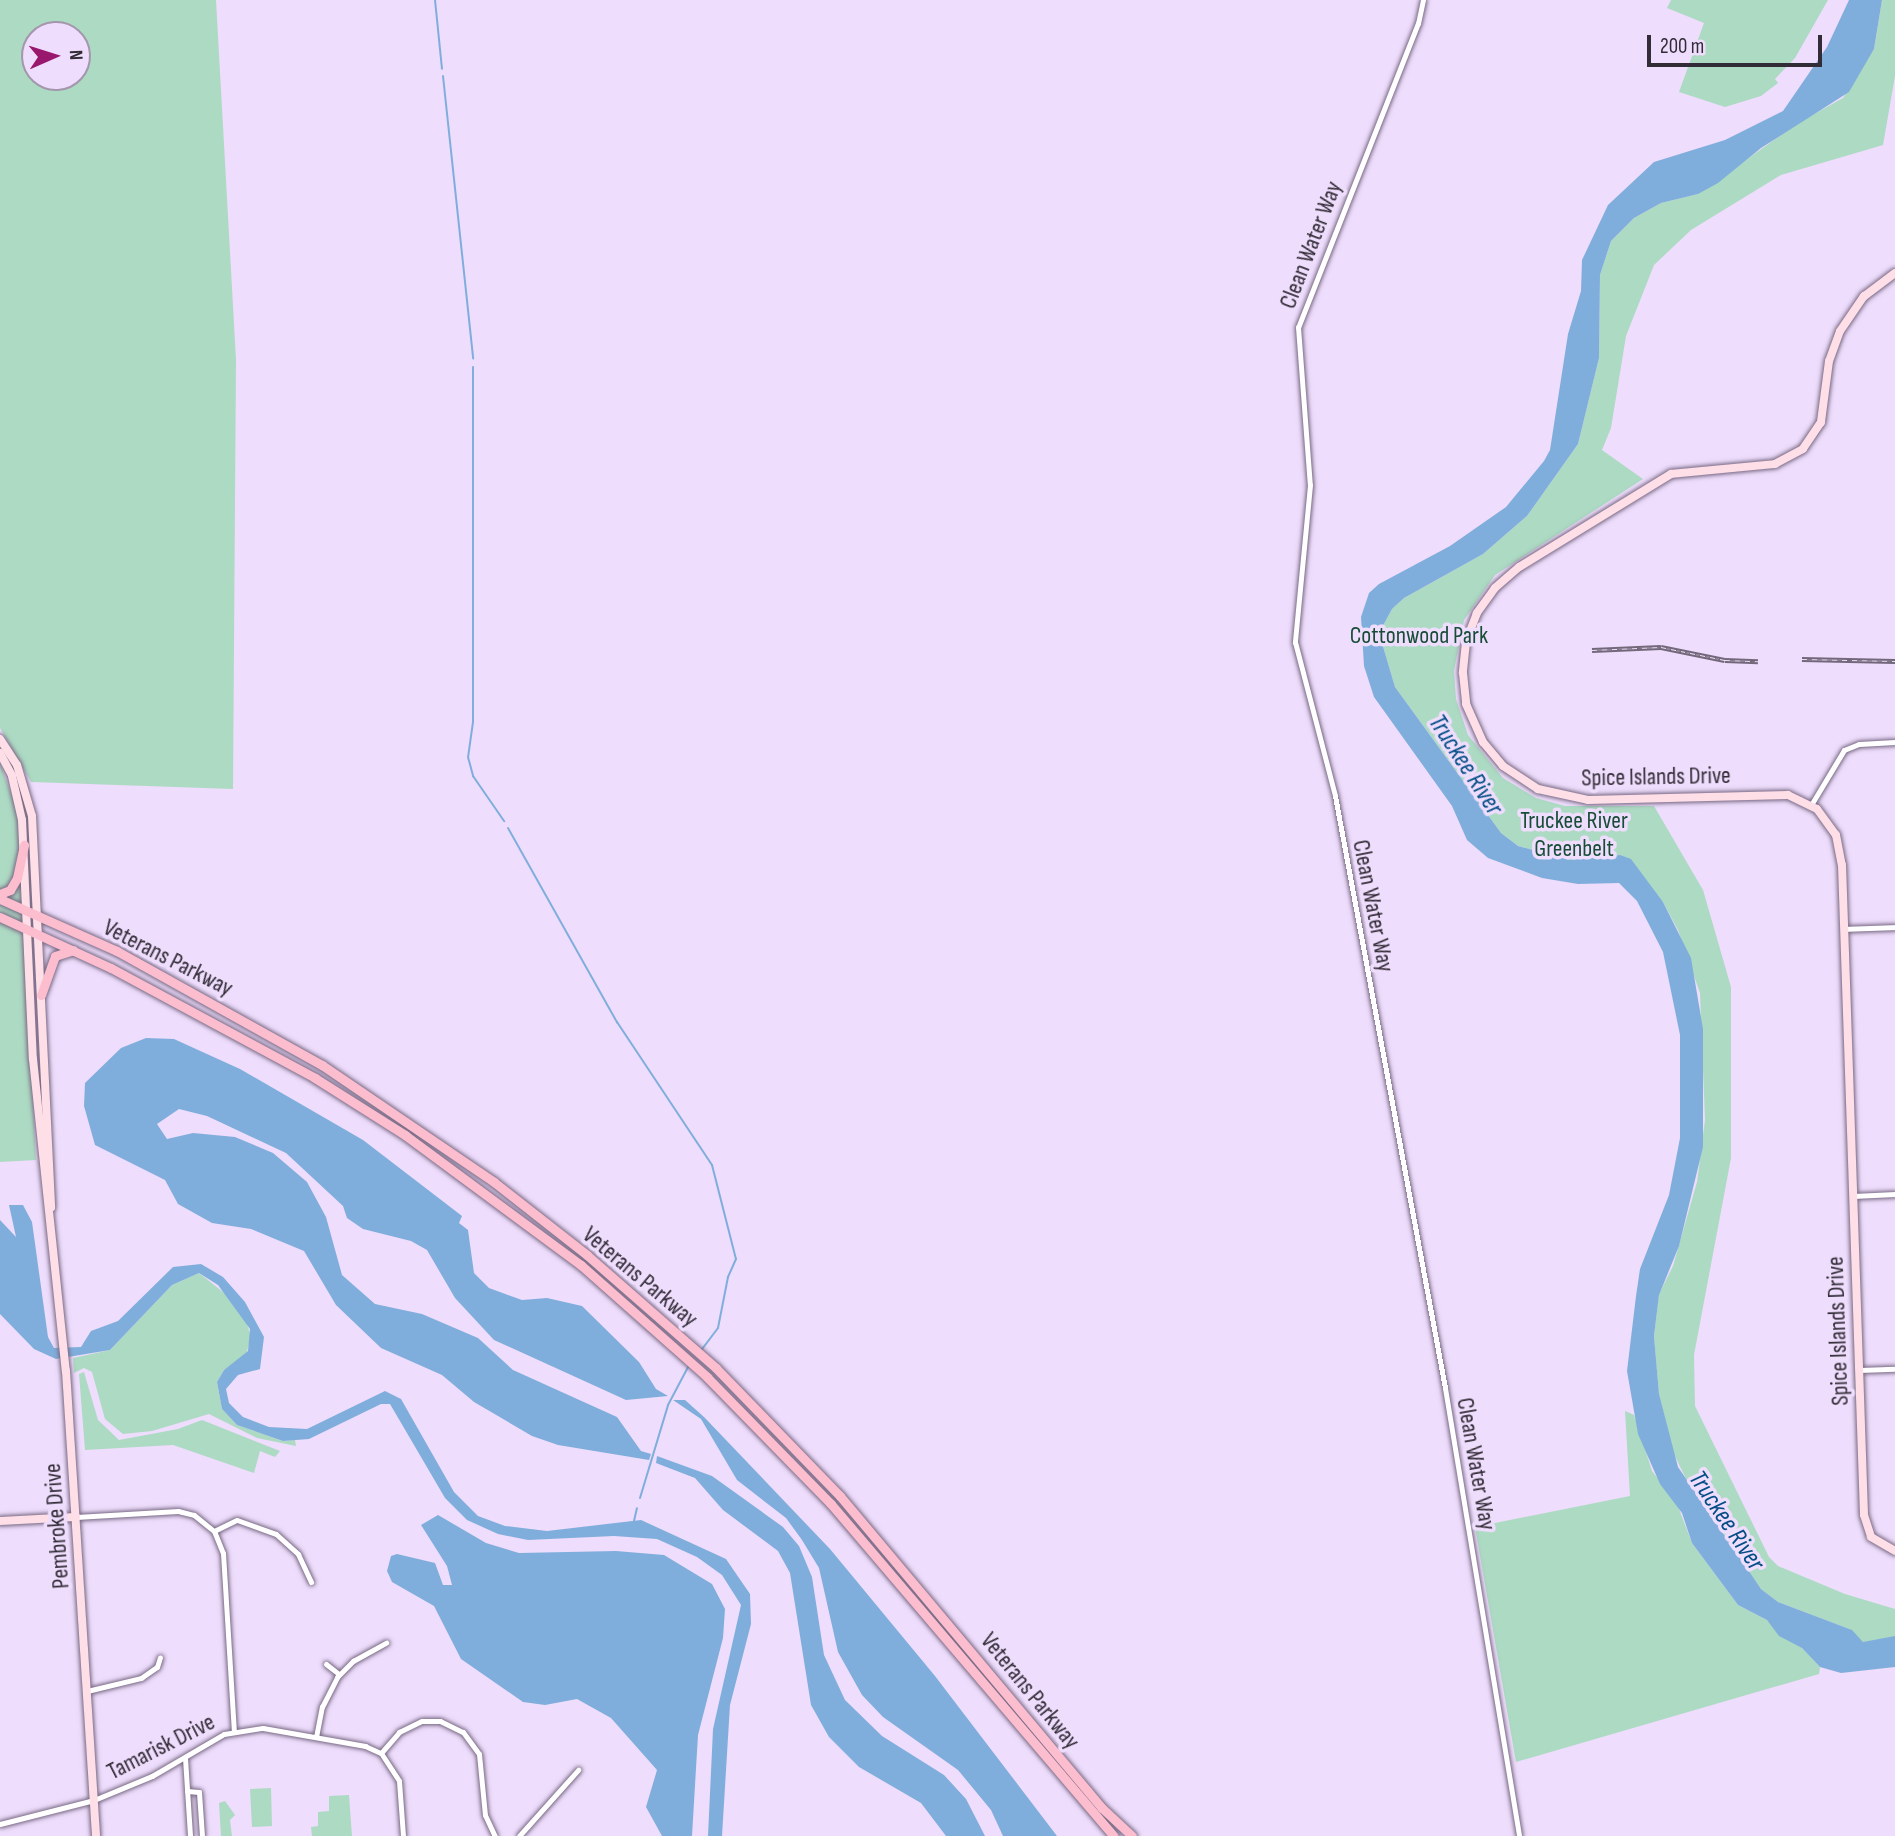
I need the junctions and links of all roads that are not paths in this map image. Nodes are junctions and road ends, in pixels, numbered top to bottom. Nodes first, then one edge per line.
1 (1423, 0) edge
2 (1895, 273) edge
3 (0, 739) edge
4 (1895, 742) edge
5 (0, 753) edge
6 (1811, 805) junction
7 (24, 845) junction
8 (0, 897) edge
9 (32, 912) junction
10 (0, 917) edge
11 (1895, 927) edge
12 (1844, 929) junction
13 (27, 930) junction
14 (37, 934) junction
15 (75, 950) junction
16 (41, 995) junction
17 (1895, 1194) edge
18 (1853, 1196) junction
19 (49, 1213) junction
20 (1895, 1369) edge
21 (1859, 1370) junction
22 (76, 1517) junction
23 (0, 1521) edge
24 (214, 1531) junction
25 (1895, 1551) edge
26 (311, 1582) dead end
27 (386, 1643) dead end
28 (160, 1657) dead end
29 (326, 1664) dead end
30 (340, 1674) junction
31 (87, 1691) junction
32 (234, 1731) junction
33 (316, 1737) junction
34 (381, 1753) junction
35 (185, 1758) junction
36 (578, 1770) dead end
37 (187, 1791) junction
38 (94, 1800) junction
39 (0, 1824) edge
40 (96, 1836) edge
41 (190, 1836) edge
42 (202, 1836) edge
43 (403, 1836) edge
44 (495, 1836) edge
45 (519, 1836) edge
46 (1114, 1836) edge
47 (1132, 1836) edge
48 (1519, 1836) edge

1 - 48 street, Clean Water Way
2 - 6 street, Spice Islands Drive
3 - 9 street, Pembroke Drive
4 - 6 street
5 - 7 street, Pembroke Drive
6 - 12 street, Spice Islands Drive
7 - 8 main road
7 - 9 street, Pembroke Drive
8 - 9 main road, Veterans Parkway
9 - 13 street, Pembroke Drive
9 - 14 street, Pembroke Drive
9 - 47 main road, Veterans Parkway
10 - 13 main road, Veterans Parkway
11 - 12 street
12 - 18 street, Spice Islands Drive
13 - 14 main road, Veterans Parkway
13 - 19 street, Pembroke Drive
14 - 15 main road, Veterans Parkway
14 - 16 street, Pembroke Drive
15 - 16 main road
15 - 46 main road, Veterans Parkway
16 - 19 street, Pembroke Drive
17 - 18 street
18 - 21 street, Spice Islands Drive
19 - 22 street, Pembroke Drive
20 - 21 street
21 - 25 street, Spice Islands Drive
22 - 23 street
22 - 24 street
22 - 31 street, Pembroke Drive
24 - 26 street
24 - 32 street
27 - 30 street
28 - 31 street
29 - 30 street
30 - 33 street
31 - 38 street, Pembroke Drive
32 - 33 street, Tamarisk Drive
32 - 35 street, Tamarisk Drive
33 - 34 street, Tamarisk Drive
34 - 43 street
34 - 44 street
35 - 37 street
35 - 38 street, Tamarisk Drive
36 - 45 street
37 - 41 street
37 - 42 street
38 - 39 street, Tamarisk Drive
38 - 40 street, Pembroke Drive

